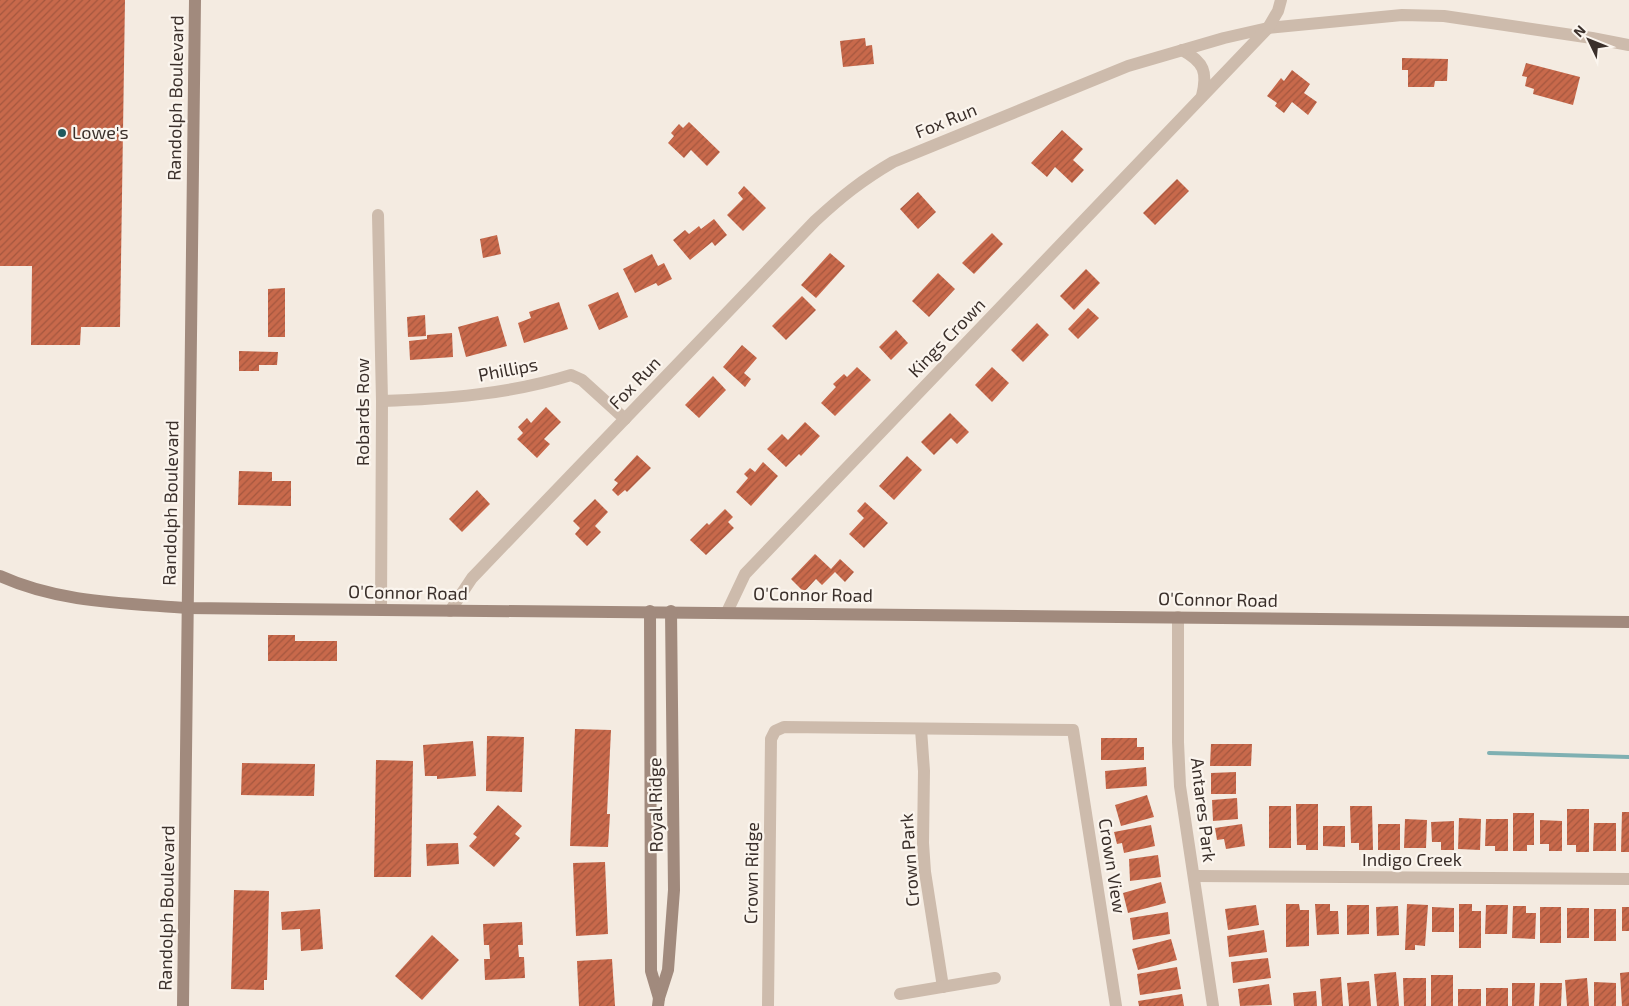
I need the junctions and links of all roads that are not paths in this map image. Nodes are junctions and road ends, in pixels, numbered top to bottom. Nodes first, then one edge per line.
1 (195, 0) edge
2 (1281, 0) edge
3 (1268, 28) junction
4 (1629, 45) edge
5 (1182, 50) junction
6 (1202, 96) junction
7 (378, 215) dead end
8 (382, 402) junction
9 (625, 420) junction
10 (0, 576) edge
11 (187, 608) junction
12 (381, 610) junction
13 (450, 611) junction
14 (650, 611) junction
15 (671, 611) junction
16 (727, 612) junction
17 (1178, 617) junction
18 (1629, 622) edge
19 (921, 729) junction
20 (1194, 876) junction
21 (1629, 879) edge
22 (995, 978) dead end
23 (943, 987) junction
24 (900, 994) dead end
25 (659, 1002) edge
26 (183, 1006) edge
27 (768, 1006) edge
28 (1116, 1006) edge
29 (1213, 1006) edge

1 - 11 main road, Randolph Boulevard
2 - 3 street, Kings Crown
3 - 4 street, Fox Run
3 - 5 street, Fox Run
3 - 6 street, Kings Crown
5 - 6 street
5 - 9 street, Fox Run
6 - 16 street, Kings Crown
7 - 8 street, Robards Row
8 - 9 street, Phillips
8 - 12 street, Robards Row
9 - 13 street, Fox Run
10 - 11 main road, O'Connor Road
11 - 12 main road, O'Connor Road
11 - 26 main road, Randolph Boulevard
12 - 13 main road, O'Connor Road
13 - 14 main road, O'Connor Road
14 - 15 main road, O'Connor Road
14 - 25 main road, Royal Ridge
15 - 16 main road, O'Connor Road
15 - 25 main road, Royal Ridge
16 - 17 main road, O'Connor Road
17 - 18 main road, O'Connor Road
17 - 20 street, Antares Park
19 - 23 street, Crown Park
19 - 27 street, Crown Ridge
19 - 28 street, Crown View
20 - 21 street, Indigo Creek
20 - 29 street, Antares Park
22 - 23 street
23 - 24 street

